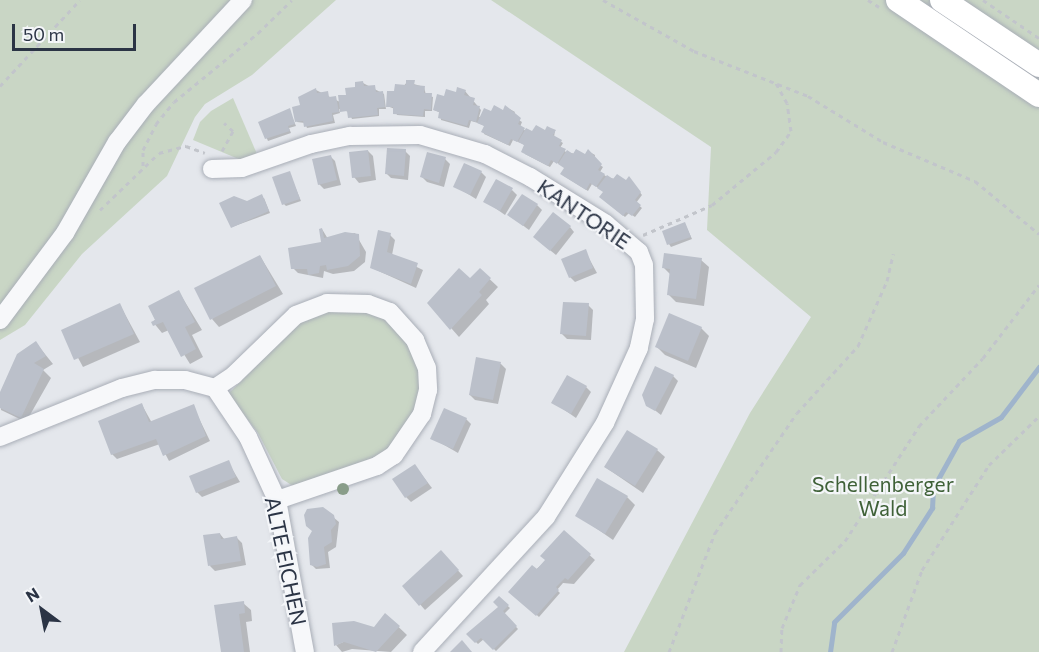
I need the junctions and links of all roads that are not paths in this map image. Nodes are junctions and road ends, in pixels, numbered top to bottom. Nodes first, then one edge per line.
1 (243, 0) edge
2 (898, 0) edge
3 (942, 0) edge
4 (1039, 64) edge
5 (1039, 95) edge
6 (211, 165) road end
7 (0, 320) edge
8 (215, 388) junction
9 (0, 436) edge
10 (277, 500) junction
11 (304, 652) edge
12 (422, 652) edge

1 - 7 street
2 - 5 main road
3 - 4 main road
6 - 12 street, KANTORIE
8 - 9 street
8 - 10 street, ALTE EICHEN
8 - 10 street
10 - 11 street, ALTE EICHEN

